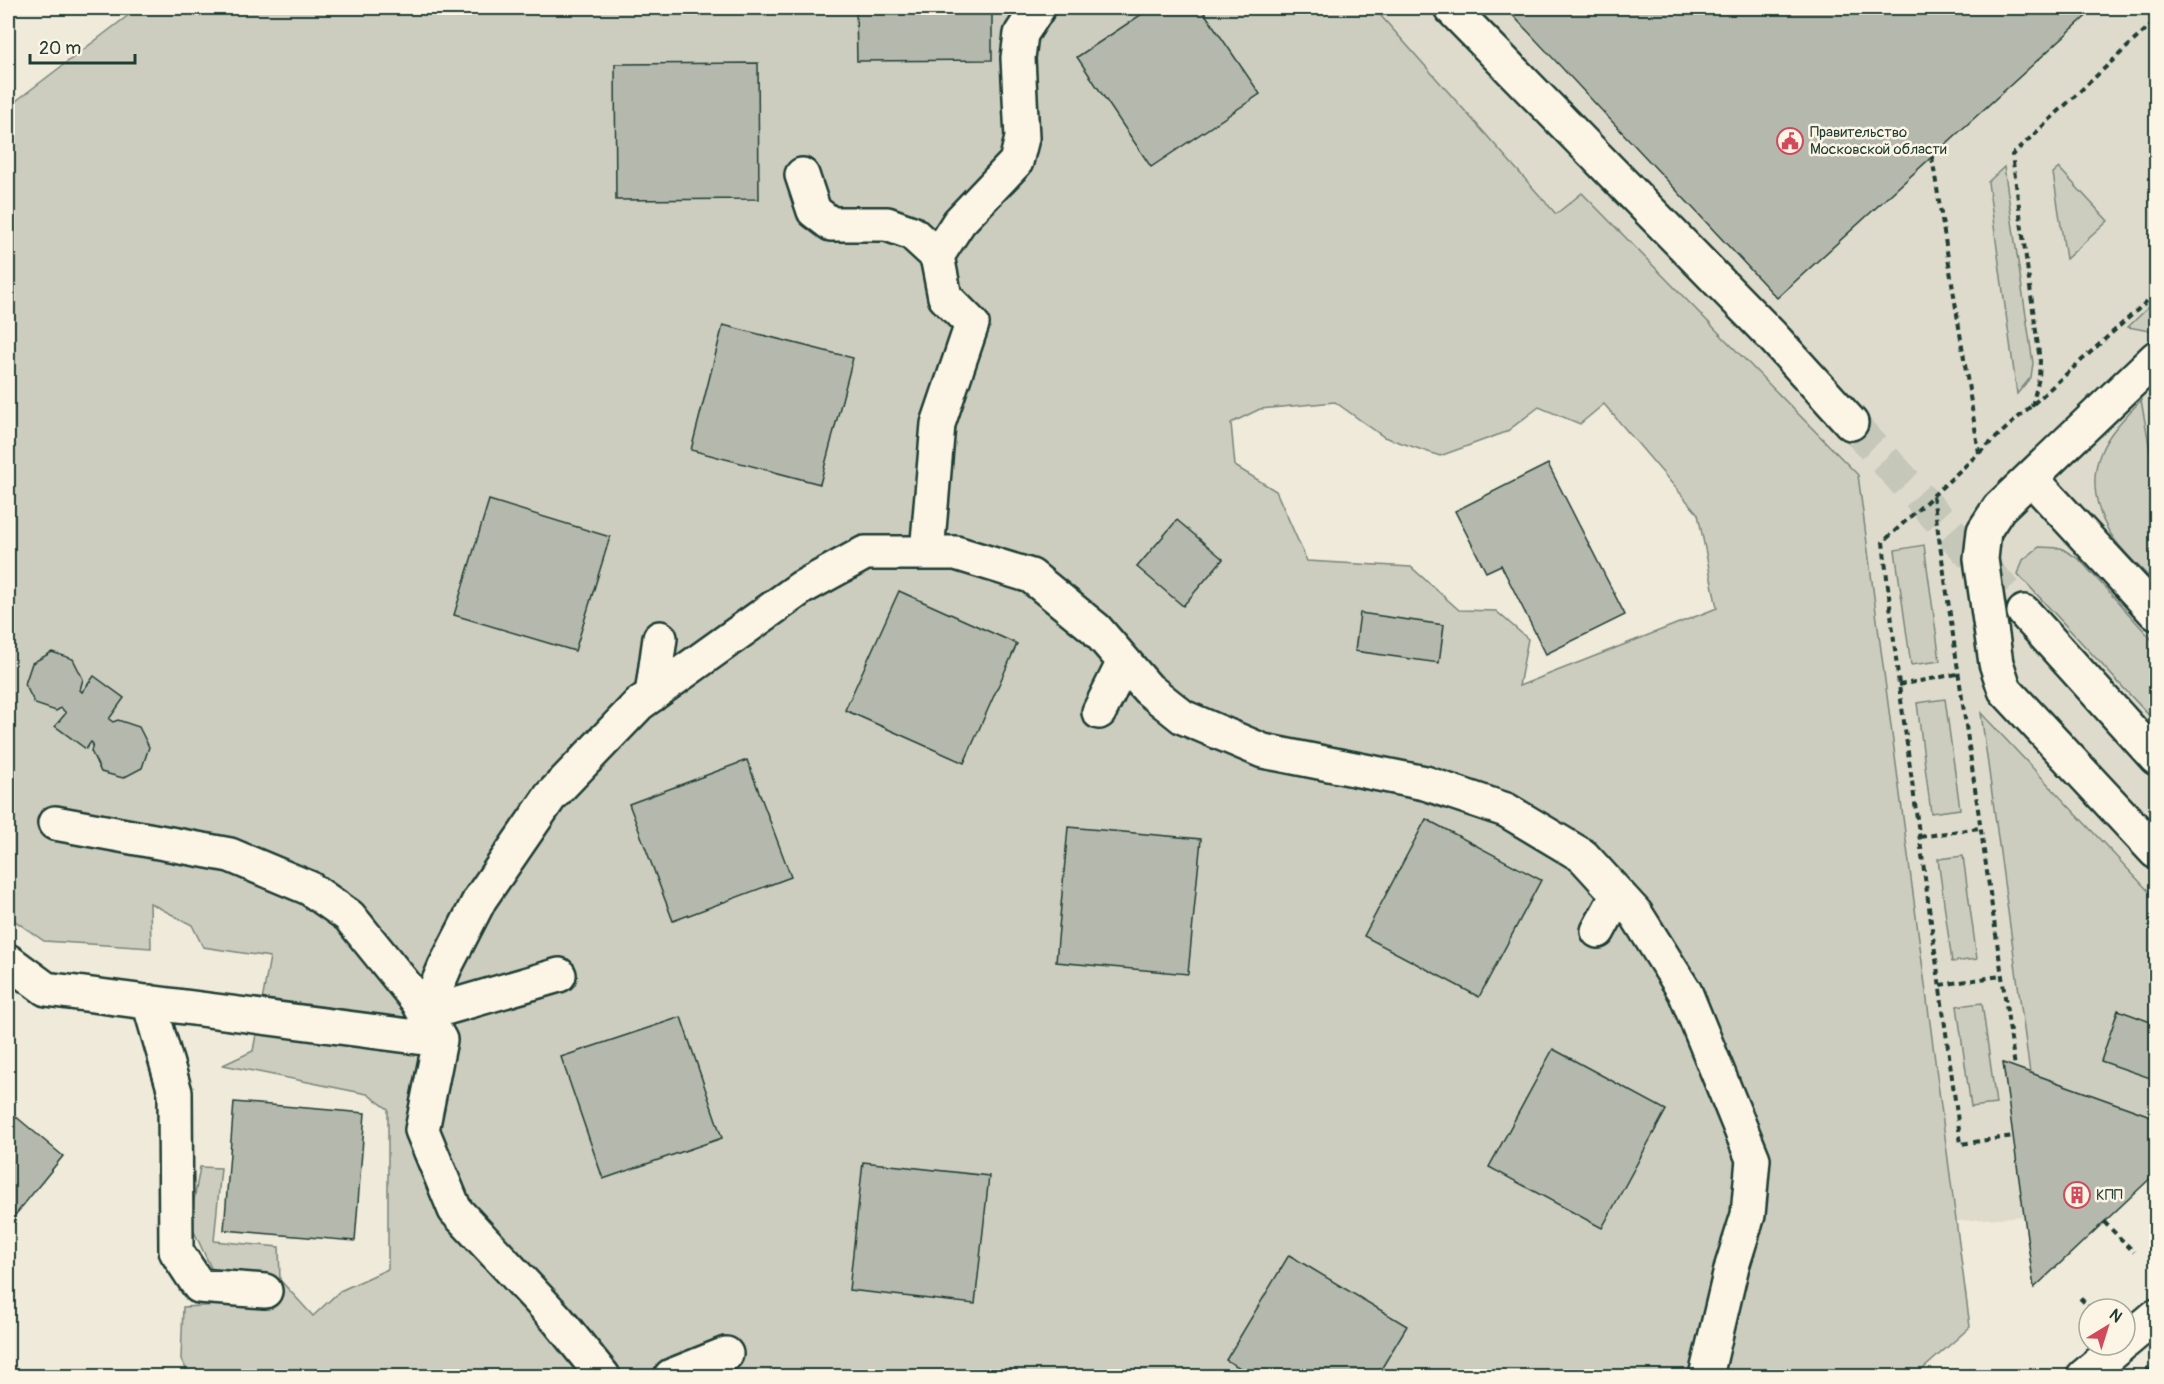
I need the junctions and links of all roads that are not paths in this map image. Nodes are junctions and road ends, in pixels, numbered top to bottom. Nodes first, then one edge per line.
1 (1038, 8) edge
2 (1451, 8) edge
3 (802, 175) dead end
4 (937, 256) junction
5 (2157, 358) edge
6 (1851, 423) tunnel mouth
7 (2031, 478) junction
8 (927, 553) junction
9 (2024, 612) tunnel mouth
10 (2157, 613) edge
11 (660, 638) dead end
12 (1124, 662) junction
13 (652, 695) junction
14 (1099, 712) dead end
15 (2157, 758) edge
16 (54, 823) dead end
17 (2157, 852) edge
18 (1618, 894) junction
19 (1598, 931) dead end
20 (8, 962) edge
21 (560, 975) dead end
22 (149, 1002) junction
23 (432, 1027) junction
24 (265, 1291) dead end
25 (2157, 1316) edge
26 (2137, 1332) edge
27 (726, 1354) dead end
28 (2107, 1357) edge
29 (603, 1377) edge
30 (671, 1377) edge
31 (1706, 1377) edge
32 (2084, 1377) edge

1 - 4 street
2 - 6 street
3 - 4 street
4 - 8 street
5 - 7 street
7 - 10 street
7 - 17 street
8 - 12 street
8 - 13 street
9 - 15 street
11 - 13 street
12 - 14 street
12 - 18 street
13 - 23 street
16 - 23 street
18 - 19 street
18 - 31 street
20 - 22 street
21 - 23 street
22 - 23 street
22 - 24 street
23 - 29 street
25 - 26 street
27 - 30 street
28 - 32 street

